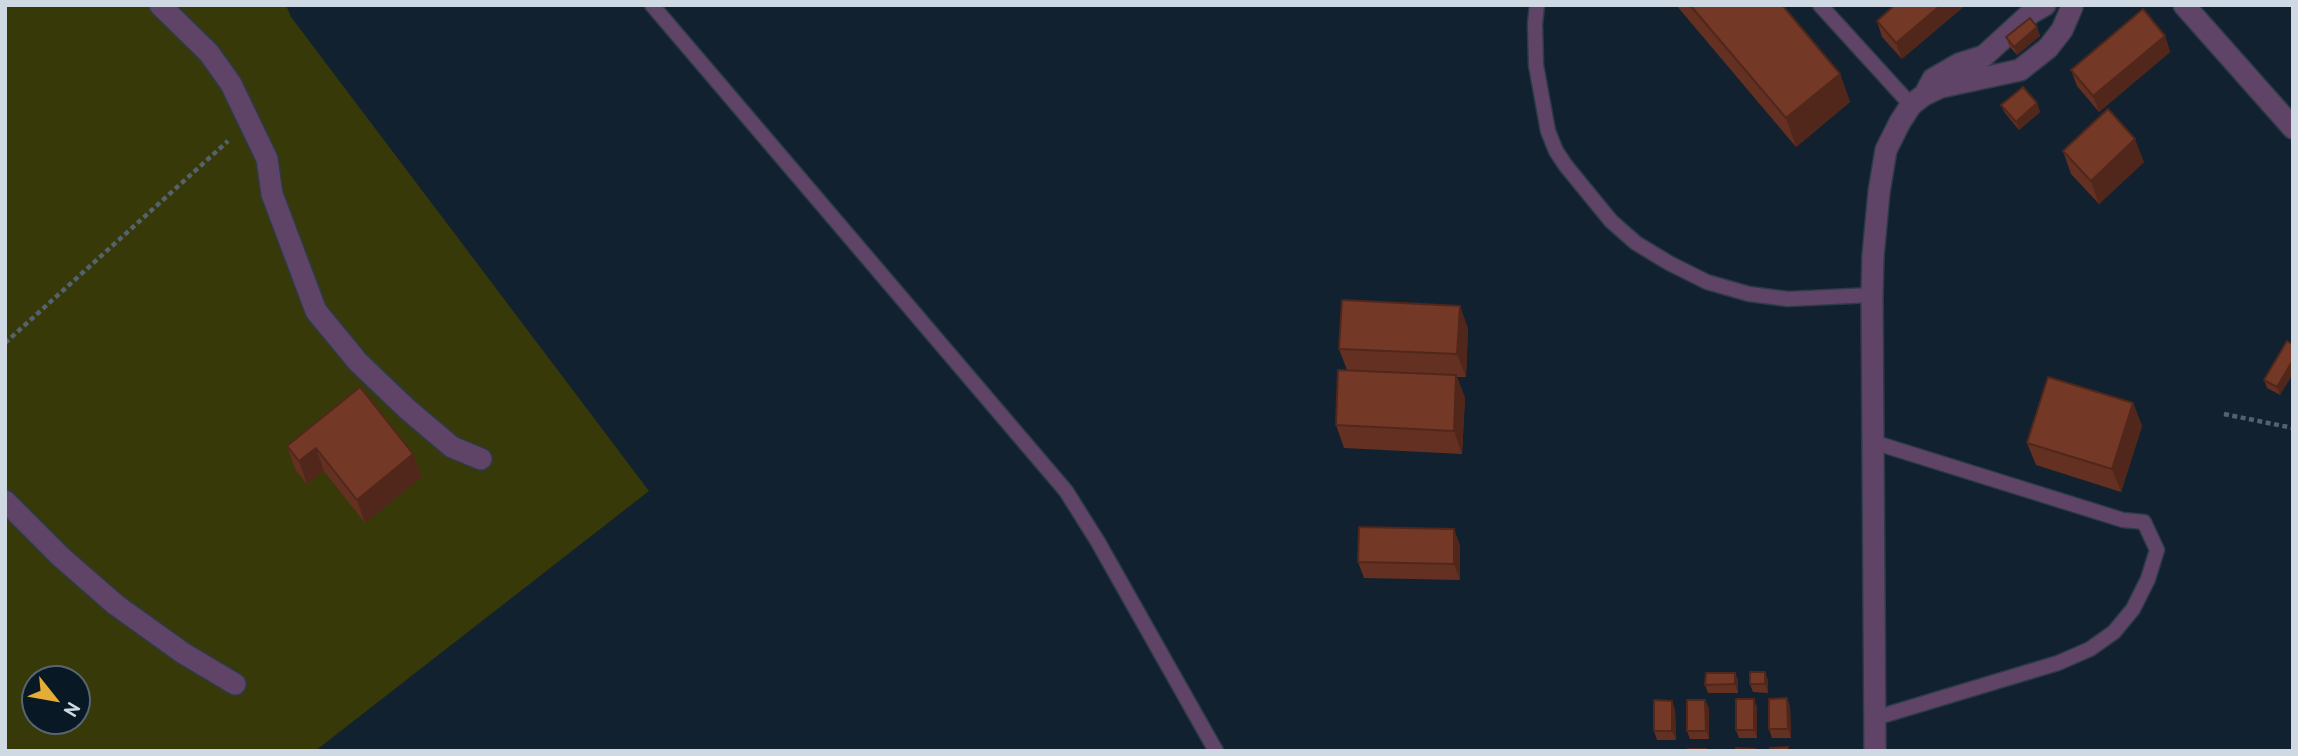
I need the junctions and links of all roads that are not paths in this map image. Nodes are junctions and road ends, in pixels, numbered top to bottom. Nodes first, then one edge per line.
1 (160, 5) edge
2 (652, 5) edge
3 (1537, 5) edge
4 (1820, 5) edge
5 (2048, 5) edge
6 (2184, 5) edge
7 (2073, 6) edge
8 (1918, 100) junction
9 (2293, 128) edge
10 (1872, 295) junction
11 (1873, 442) junction
12 (481, 459) dead end
13 (5, 501) edge
14 (235, 684) dead end
15 (1875, 718) junction
16 (1216, 751) edge
17 (1875, 751) edge

1 - 12 street
2 - 16 lane
3 - 10 lane
4 - 8 lane
5 - 7 street
5 - 8 street
6 - 9 street
7 - 8 street
8 - 10 street
10 - 11 street
11 - 15 street
11 - 15 lane
13 - 14 street
15 - 17 street

